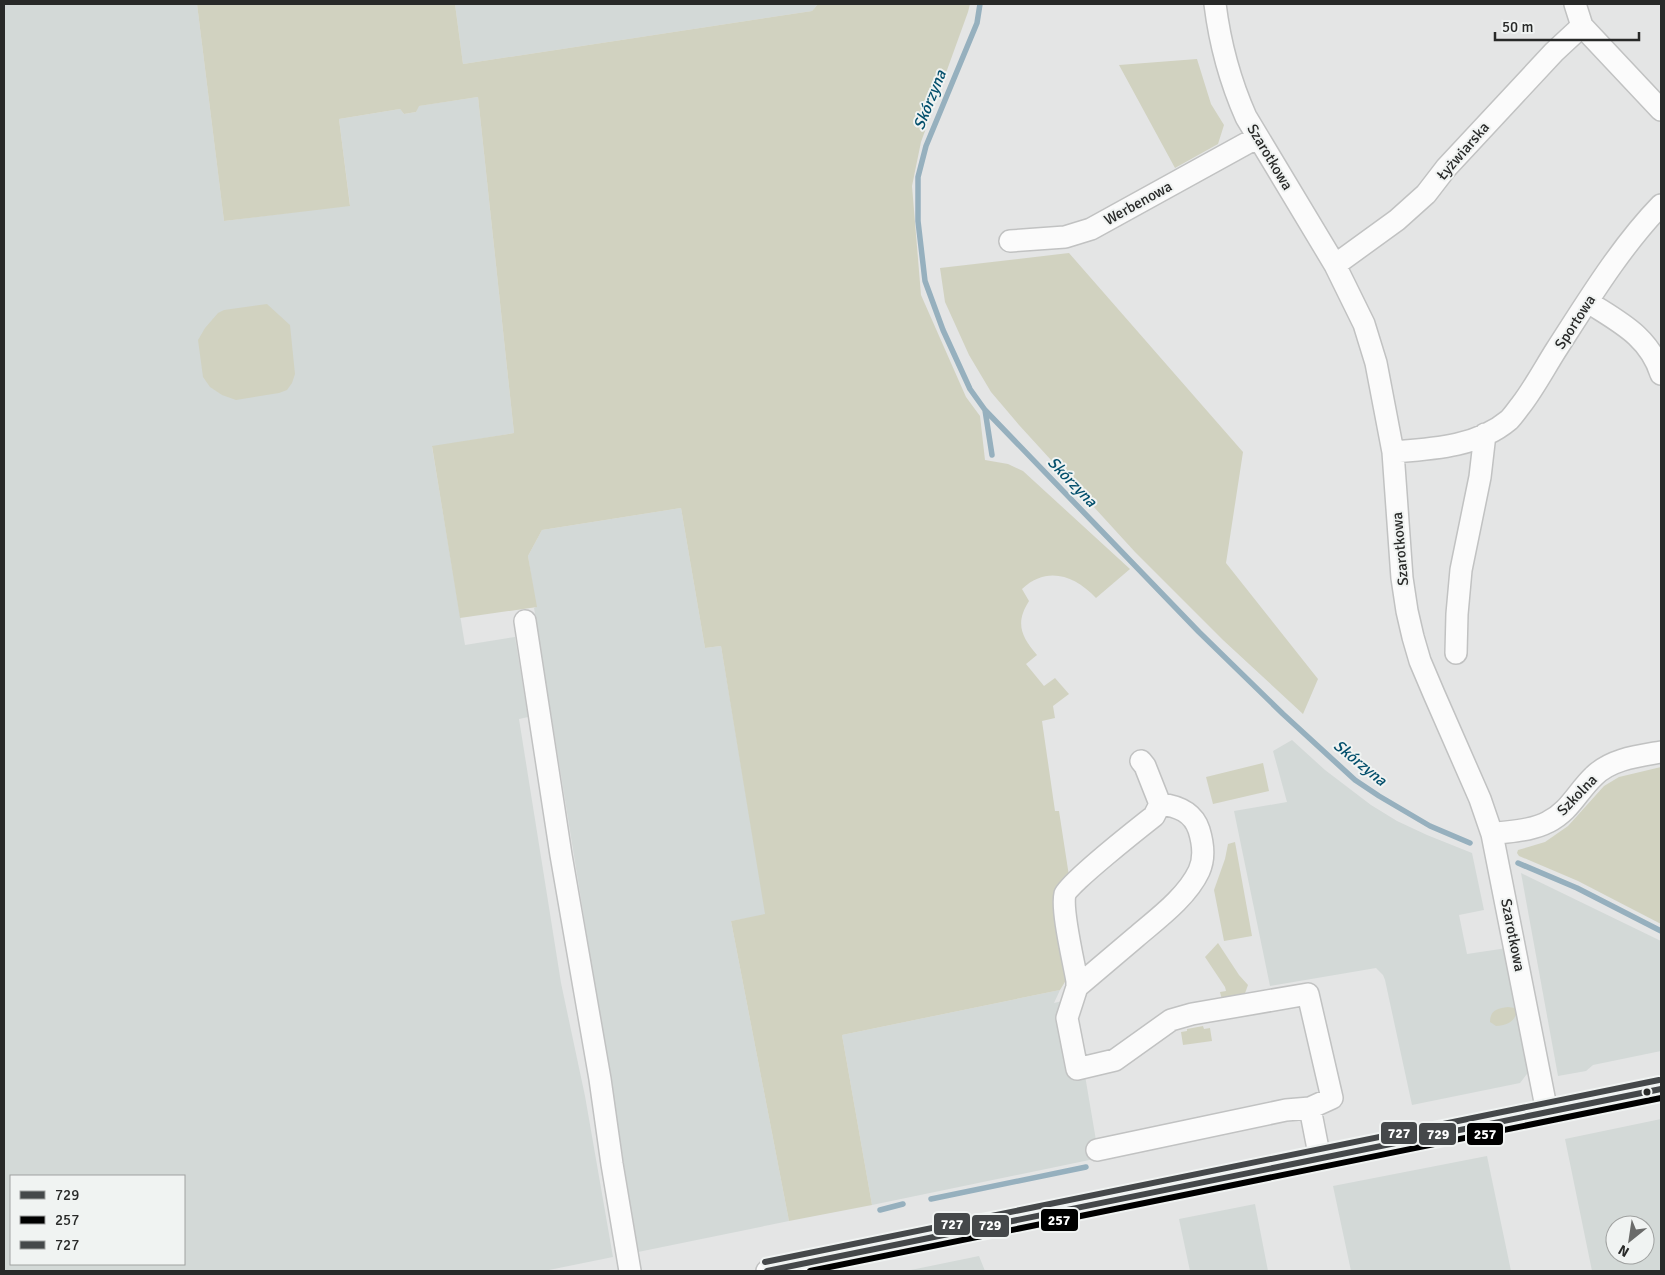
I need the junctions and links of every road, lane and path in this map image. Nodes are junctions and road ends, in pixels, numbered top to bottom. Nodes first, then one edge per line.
1 (1215, 4) edge
2 (1575, 4) edge
3 (1582, 26) junction
4 (1661, 110) edge
5 (1258, 137) junction
6 (1661, 205) edge
7 (1010, 241) dead end
8 (1335, 264) junction
9 (1588, 302) junction
10 (1661, 374) edge
11 (1485, 434) junction
12 (1393, 452) junction
13 (525, 621) dead end
14 (1456, 653) dead end
15 (1661, 752) edge
16 (1141, 761) dead end
17 (1160, 804) junction
18 (1492, 834) junction
19 (1075, 993) junction
20 (1661, 1089) edge
21 (1310, 1108) junction
22 (1547, 1112) junction
23 (1097, 1150) dead end
24 (1320, 1159) junction
25 (630, 1271) edge
26 (767, 1271) edge

1 - 5 street, Szarotkowa
2 - 3 street
3 - 4 street
3 - 8 street, Łyżwiarska
5 - 7 street, Werbenowa
5 - 8 street, Szarotkowa
6 - 9 street, Sportowa
8 - 12 street, Szarotkowa
9 - 10 street
9 - 11 street, Sportowa
11 - 12 street, Sportowa
11 - 14 street
12 - 18 street, Szarotkowa
13 - 25 street
15 - 18 street, Szkolna
16 - 17 street
17 - 19 street
17 - 19 street
18 - 22 street, Szarotkowa
19 - 21 street
20 - 22 street
21 - 23 street
21 - 24 street
22 - 24 street
24 - 26 street

